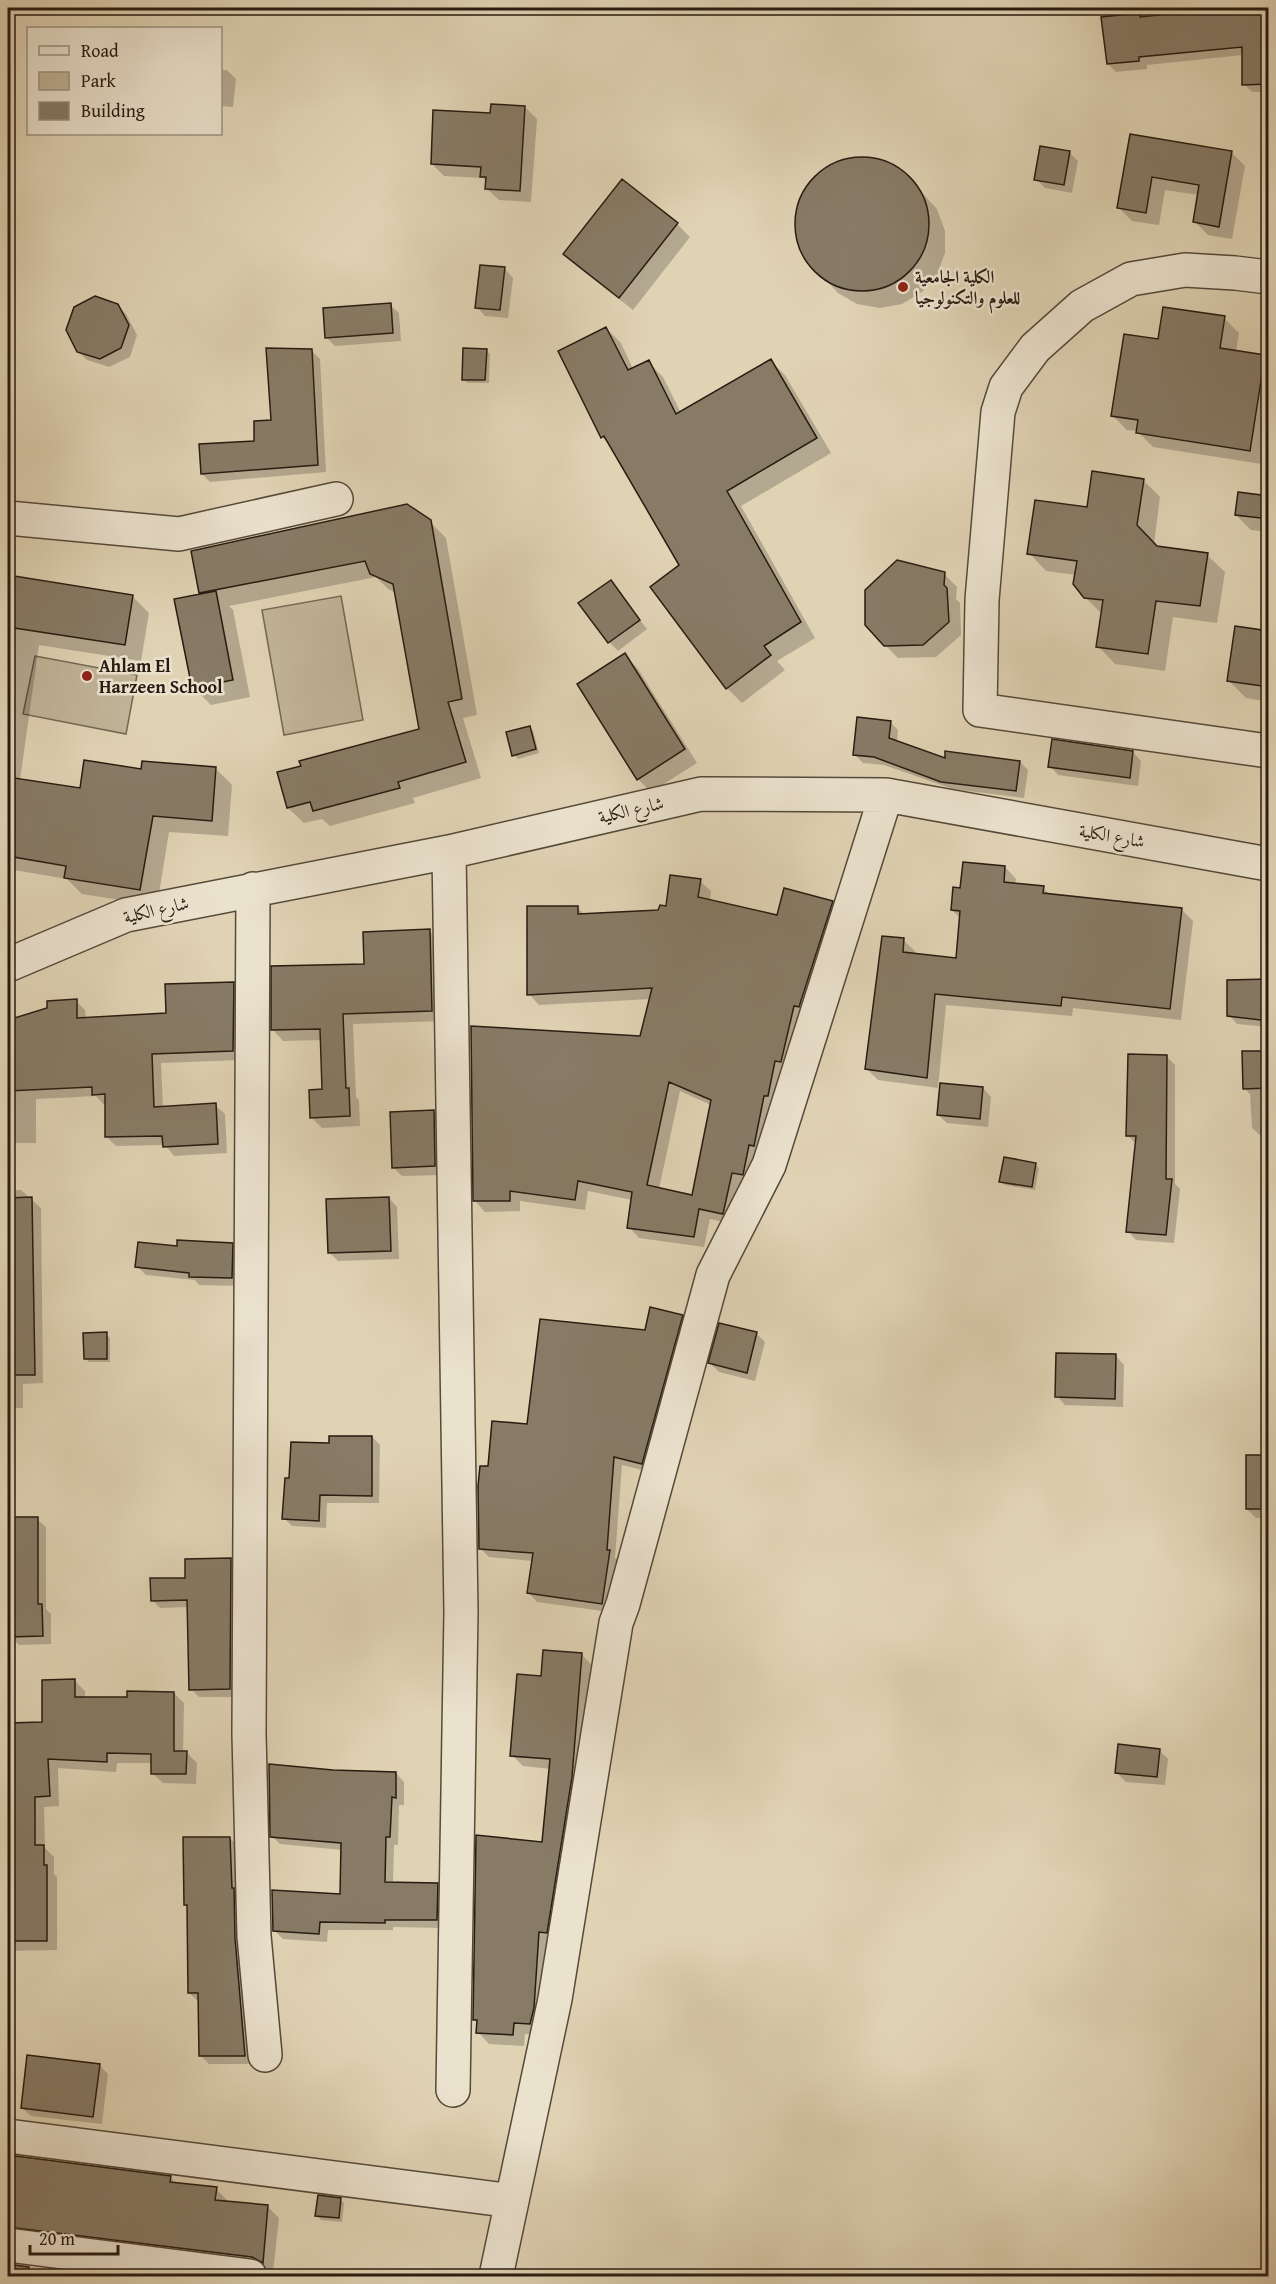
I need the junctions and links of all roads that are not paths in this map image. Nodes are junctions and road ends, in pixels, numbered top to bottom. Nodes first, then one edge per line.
1 (1269, 277) edge
2 (336, 499) dead end
3 (8, 518) edge
4 (1269, 751) edge
5 (886, 795) junction
6 (449, 852) junction
7 (1269, 864) edge
8 (253, 889) junction
9 (8, 965) edge
10 (265, 2055) dead end
11 (453, 2090) dead end
12 (8, 2136) edge
13 (512, 2201) junction
14 (8, 2245) edge
15 (250, 2277) edge
16 (496, 2277) edge

1 - 4 street
2 - 3 street
5 - 6 street, شارع الكلية
5 - 7 street, شارع الكلية
5 - 13 street
6 - 8 street, شارع الكلية
6 - 11 street
8 - 9 street, شارع الكلية
8 - 10 street
12 - 13 street
13 - 16 street
14 - 15 street

